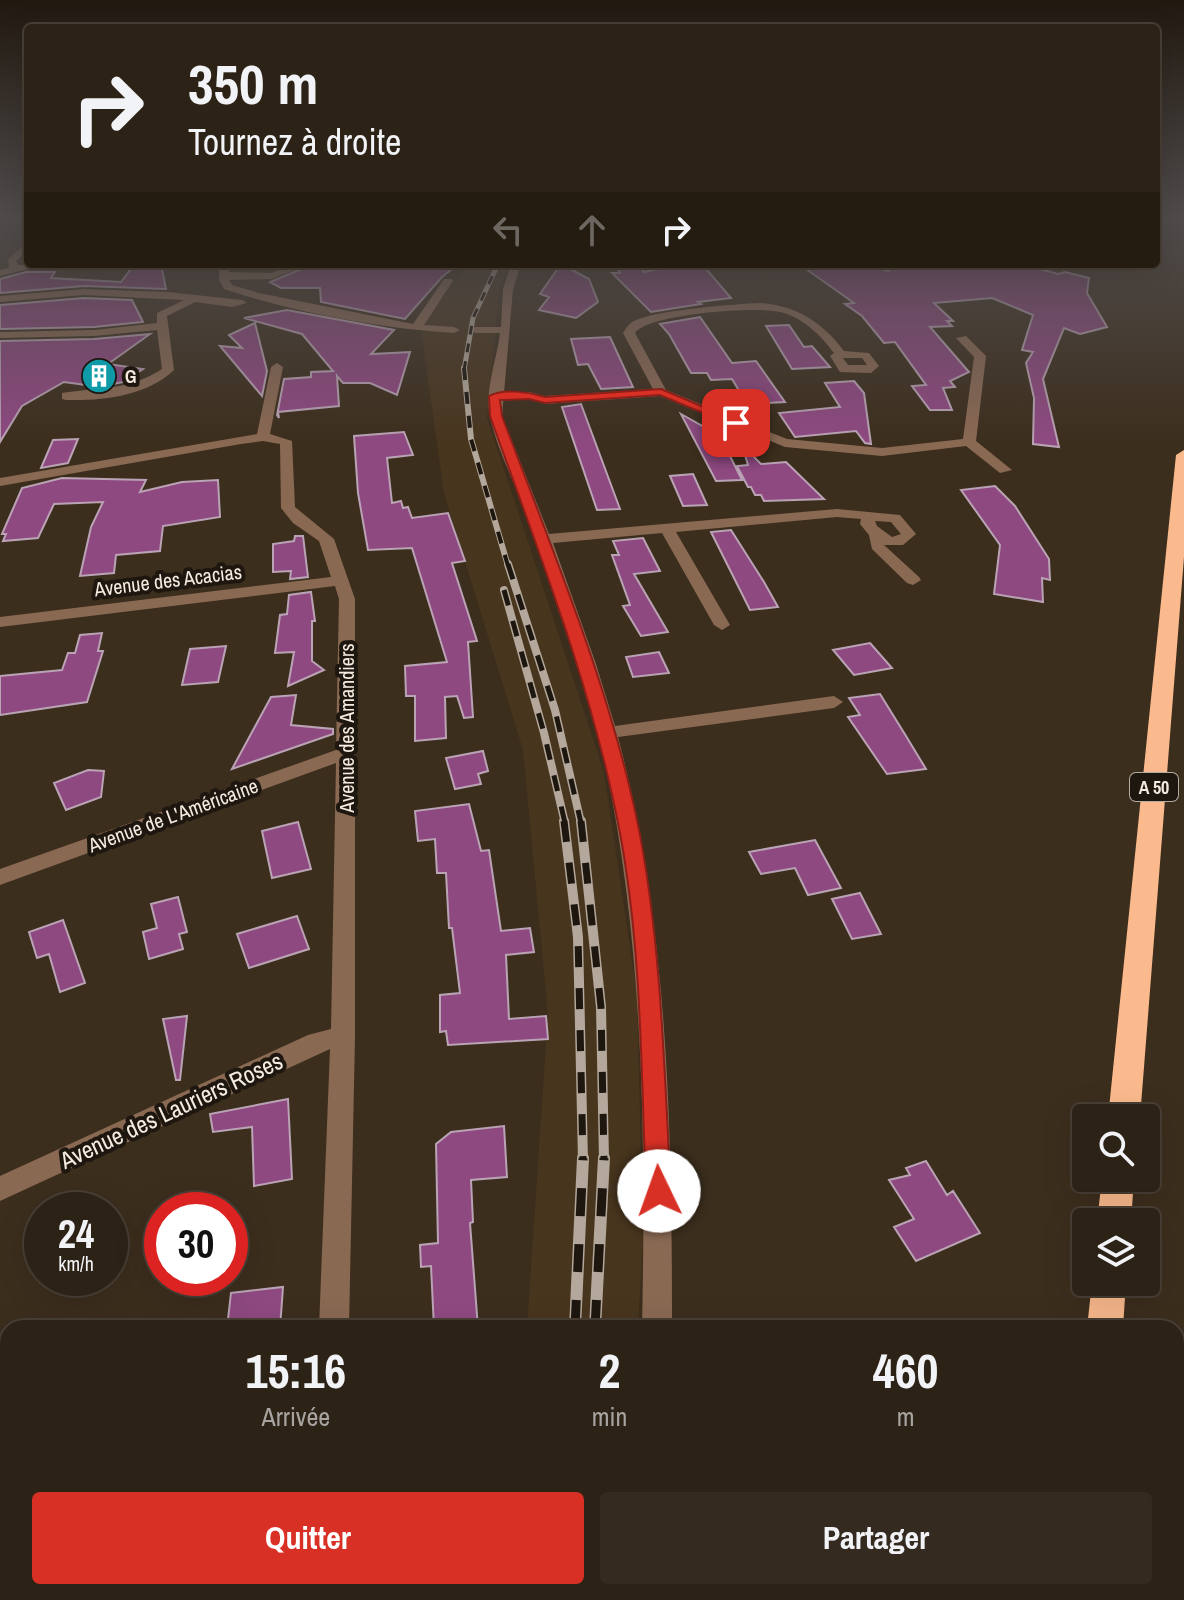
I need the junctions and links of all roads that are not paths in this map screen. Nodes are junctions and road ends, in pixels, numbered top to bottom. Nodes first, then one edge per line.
1 (37, 294) edge
2 (127, 294) edge
3 (210, 294) edge
4 (249, 294) edge
5 (260, 294) edge
6 (439, 294) edge
7 (509, 294) edge
8 (256, 296) junction
9 (0, 299) edge
10 (193, 300) junction
11 (242, 303) dead end
12 (162, 326) junction
13 (416, 328) junction
14 (454, 330) dead end
15 (475, 330) dead end
16 (506, 330) junction
17 (0, 335) edge
18 (962, 338) dead end
19 (841, 354) dead end
20 (277, 367) dead end
21 (658, 388) junction
22 (66, 396) dead end
23 (511, 396) junction
24 (263, 437) junction
25 (969, 442) junction
26 (1184, 455) edge
27 (1005, 470) dead end
28 (0, 482) edge
29 (869, 517) junction
30 (666, 527) junction
31 (876, 536) junction
32 (542, 539) junction
33 (913, 580) dead end
34 (340, 581) junction
35 (0, 622) edge
36 (722, 625) dead end
37 (834, 702) dead end
38 (607, 733) junction
39 (346, 753) junction
40 (0, 877) edge
41 (343, 1036) junction
42 (1125, 1104) edge
43 (0, 1189) edge
44 (1108, 1296) edge
45 (334, 1320) edge
46 (657, 1320) edge
47 (1106, 1320) edge

1 - 9 street
2 - 10 street
3 - 10 street
4 - 8 street
5 - 8 street
6 - 13 street
7 - 16 street
8 - 13 street
10 - 11 street
10 - 12 street
12 - 17 street
12 - 22 street
13 - 14 street
15 - 16 street
16 - 23 street
18 - 25 street
19 - 21 street
20 - 24 street
21 - 23 street
21 - 25 street
23 - 32 street
24 - 28 street
24 - 34 street, Avenue des Amandiers
25 - 27 street
26 - 42 highway, A 50
29 - 30 street
29 - 31 street
29 - 31 street
30 - 32 street
30 - 36 street
31 - 33 street
32 - 38 street
34 - 35 street, Avenue des Acacias
34 - 39 street, Avenue des Amandiers
37 - 38 street
38 - 46 street
39 - 40 street, Avenue de L'Américaine
39 - 41 street, Avenue des Amandiers
41 - 43 street, Avenue des Lauriers Roses
41 - 45 street, Avenue des Amandiers
44 - 47 highway

